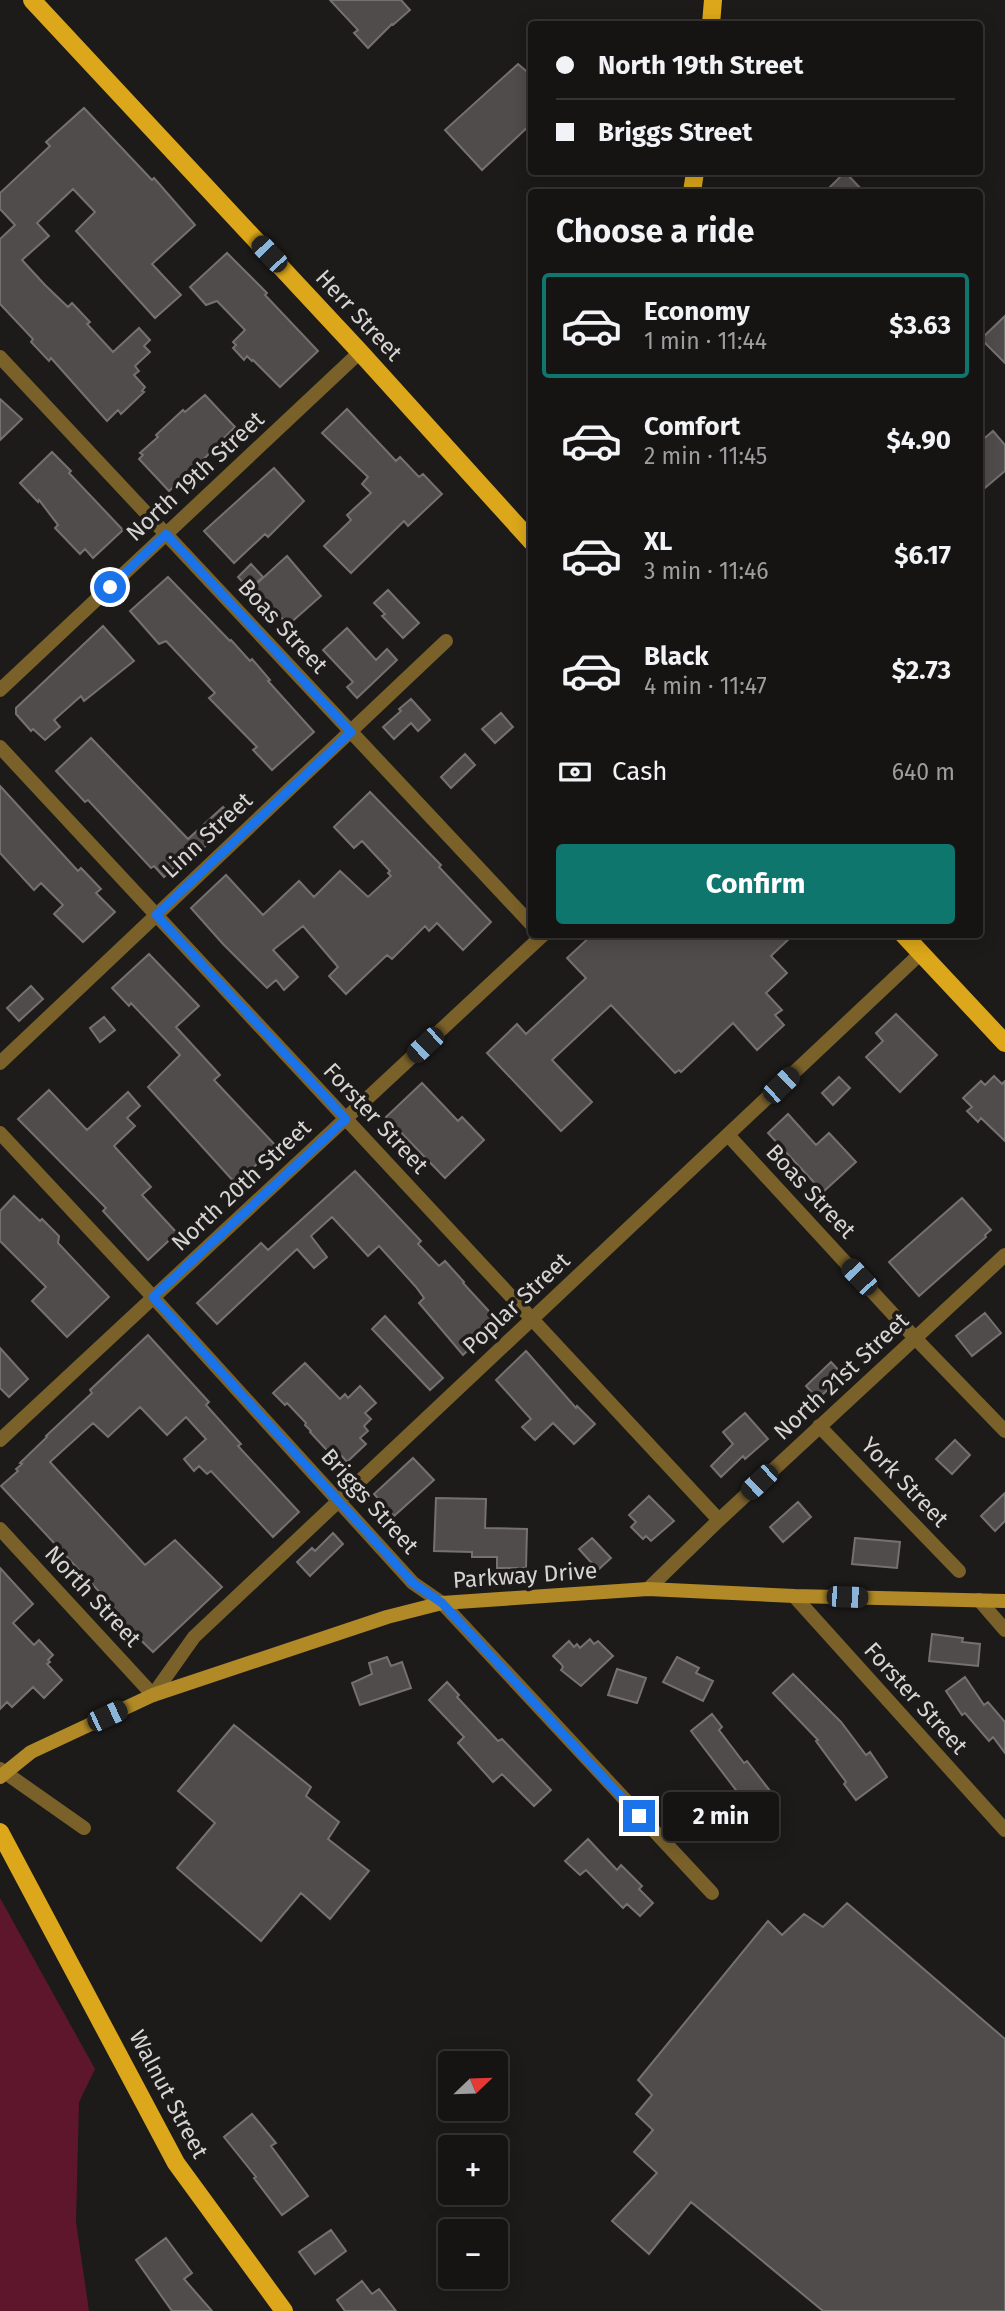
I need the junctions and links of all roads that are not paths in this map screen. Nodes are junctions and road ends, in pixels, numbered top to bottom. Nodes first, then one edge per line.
1 (32, 0) edge
2 (713, 0) edge
3 (711, 21) edge
4 (360, 352) junction
5 (0, 357) edge
6 (166, 534) junction
7 (528, 538) edge
8 (446, 641) dead end
9 (0, 690) edge
10 (351, 732) junction
11 (0, 747) edge
12 (156, 915) junction
13 (528, 920) edge
14 (535, 938) edge
15 (907, 938) edge
16 (921, 953) junction
17 (1005, 1043) edge
18 (0, 1063) edge
19 (346, 1119) junction
20 (0, 1133) edge
21 (728, 1135) junction
22 (1005, 1255) edge
23 (153, 1297) junction
24 (532, 1319) junction
25 (915, 1338) junction
26 (819, 1426) junction
27 (1005, 1431) edge
28 (0, 1440) edge
29 (339, 1502) junction
30 (719, 1520) junction
31 (0, 1529) edge
32 (959, 1571) dead end
33 (648, 1589) junction
34 (794, 1596) junction
35 (979, 1600) junction
36 (1005, 1601) edge
37 (442, 1603) junction
38 (1005, 1630) edge
39 (153, 1695) junction
40 (2, 1773) edge
41 (85, 1828) dead end
42 (1005, 1830) edge
43 (0, 1832) edge
44 (712, 1893) dead end
45 (284, 2311) edge

1 - 4 main road, Herr Street
2 - 3 main road
4 - 6 street, North 19th Street
4 - 7 main road, Herr Street
5 - 6 street, Boas Street
6 - 9 street, North 19th Street
6 - 10 street, Boas Street
8 - 10 street, Linn Street
10 - 12 street, Linn Street
10 - 13 street, Boas Street
11 - 12 street, Forster Street
12 - 18 street, Linn Street
12 - 19 street, Forster Street
14 - 19 street, North 20th Street
15 - 16 main road
16 - 17 main road
16 - 21 street, Poplar Street
19 - 23 street, North 20th Street
19 - 24 street, Forster Street
20 - 23 street, Briggs Street
21 - 24 street, Poplar Street
21 - 25 street, Boas Street
22 - 25 street, North 21st Street
23 - 28 street, North 20th Street
23 - 29 street, Briggs Street
24 - 29 street, Poplar Street
24 - 30 street, Forster Street
25 - 26 street, North 21st Street
25 - 27 street, Boas Street
26 - 30 street, North 21st Street
26 - 32 street, York Street
29 - 37 street, Briggs Street
29 - 39 street, Poplar Street
30 - 33 street, North 21st Street
31 - 39 street, North Street
33 - 34 street, Parkway Drive
33 - 37 street, Parkway Drive
34 - 35 street, Parkway Drive
34 - 42 street, Forster Street
35 - 36 street, Parkway Drive
35 - 38 street
37 - 39 street, Parkway Drive
37 - 44 street, Briggs Street
39 - 40 street, Parkway Drive
40 - 41 street
43 - 45 main road, Walnut Street

